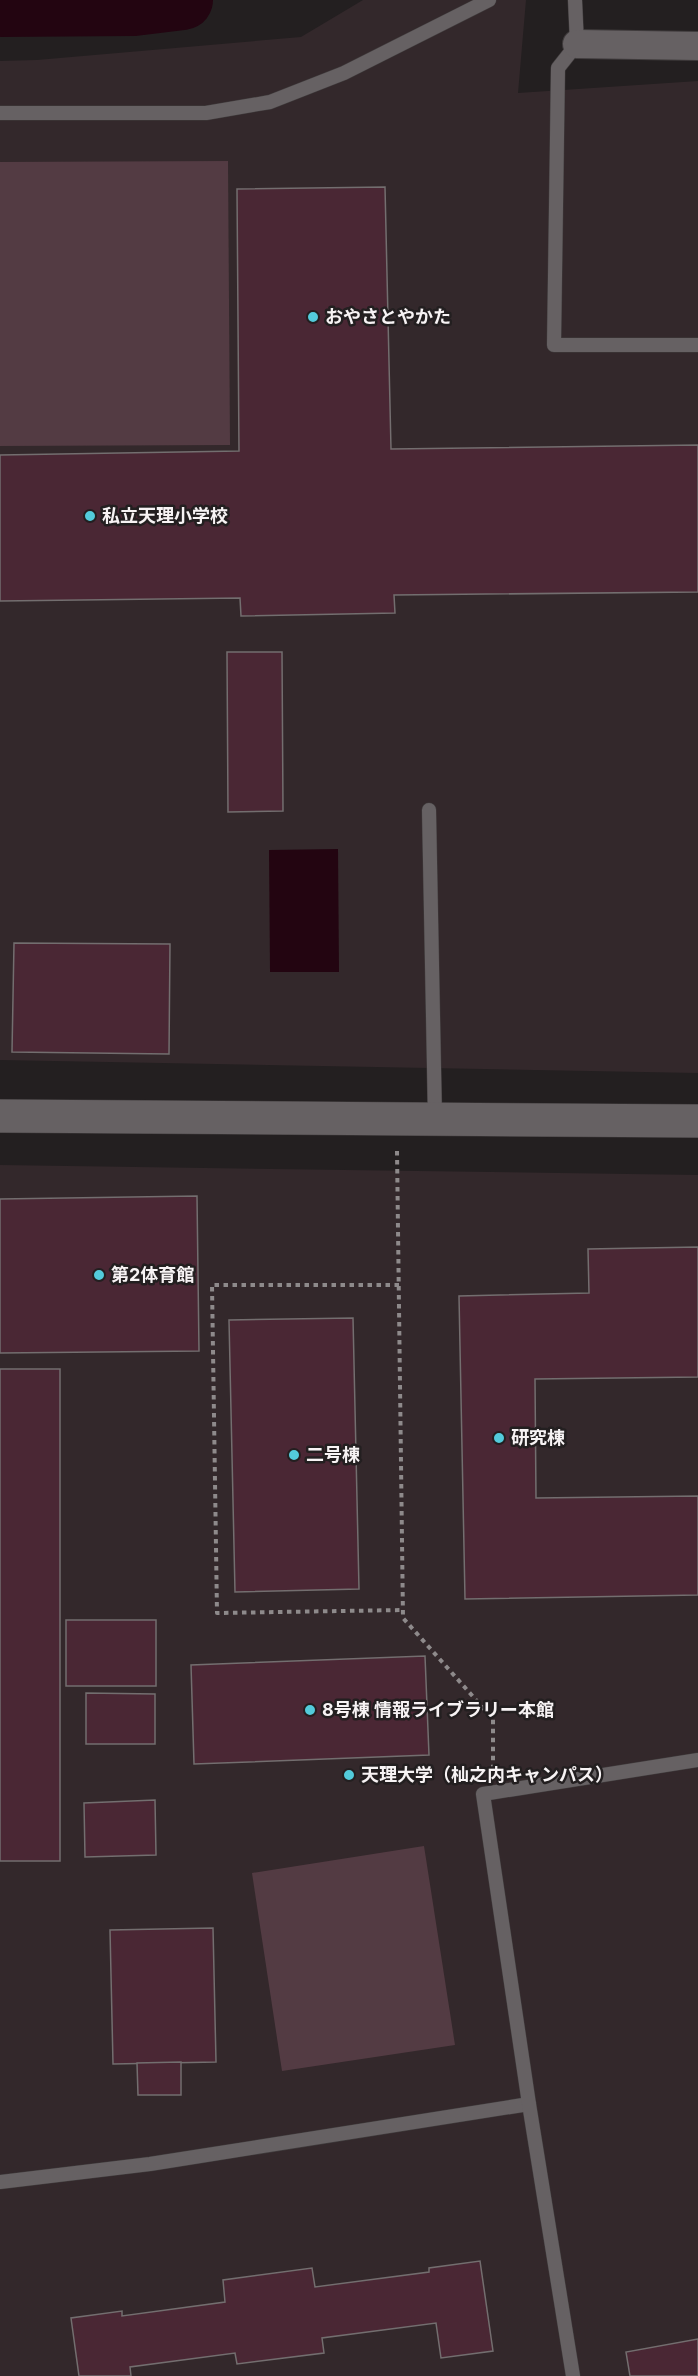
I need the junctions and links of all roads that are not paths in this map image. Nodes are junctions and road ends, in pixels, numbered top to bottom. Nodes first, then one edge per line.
1 (489, 0) edge
2 (575, 0) edge
3 (577, 44) junction
4 (698, 46) edge
5 (0, 113) edge
6 (698, 345) edge
7 (429, 810) dead end
8 (0, 1116) edge
9 (435, 1119) junction
10 (698, 1121) edge
11 (698, 1760) edge
12 (529, 2104) junction
13 (0, 2182) edge
14 (573, 2376) edge

1 - 5 lane
2 - 3 lane
3 - 4 street
3 - 6 lane
7 - 9 lane
8 - 9 street
9 - 10 street
11 - 12 lane
12 - 13 lane
12 - 14 lane

